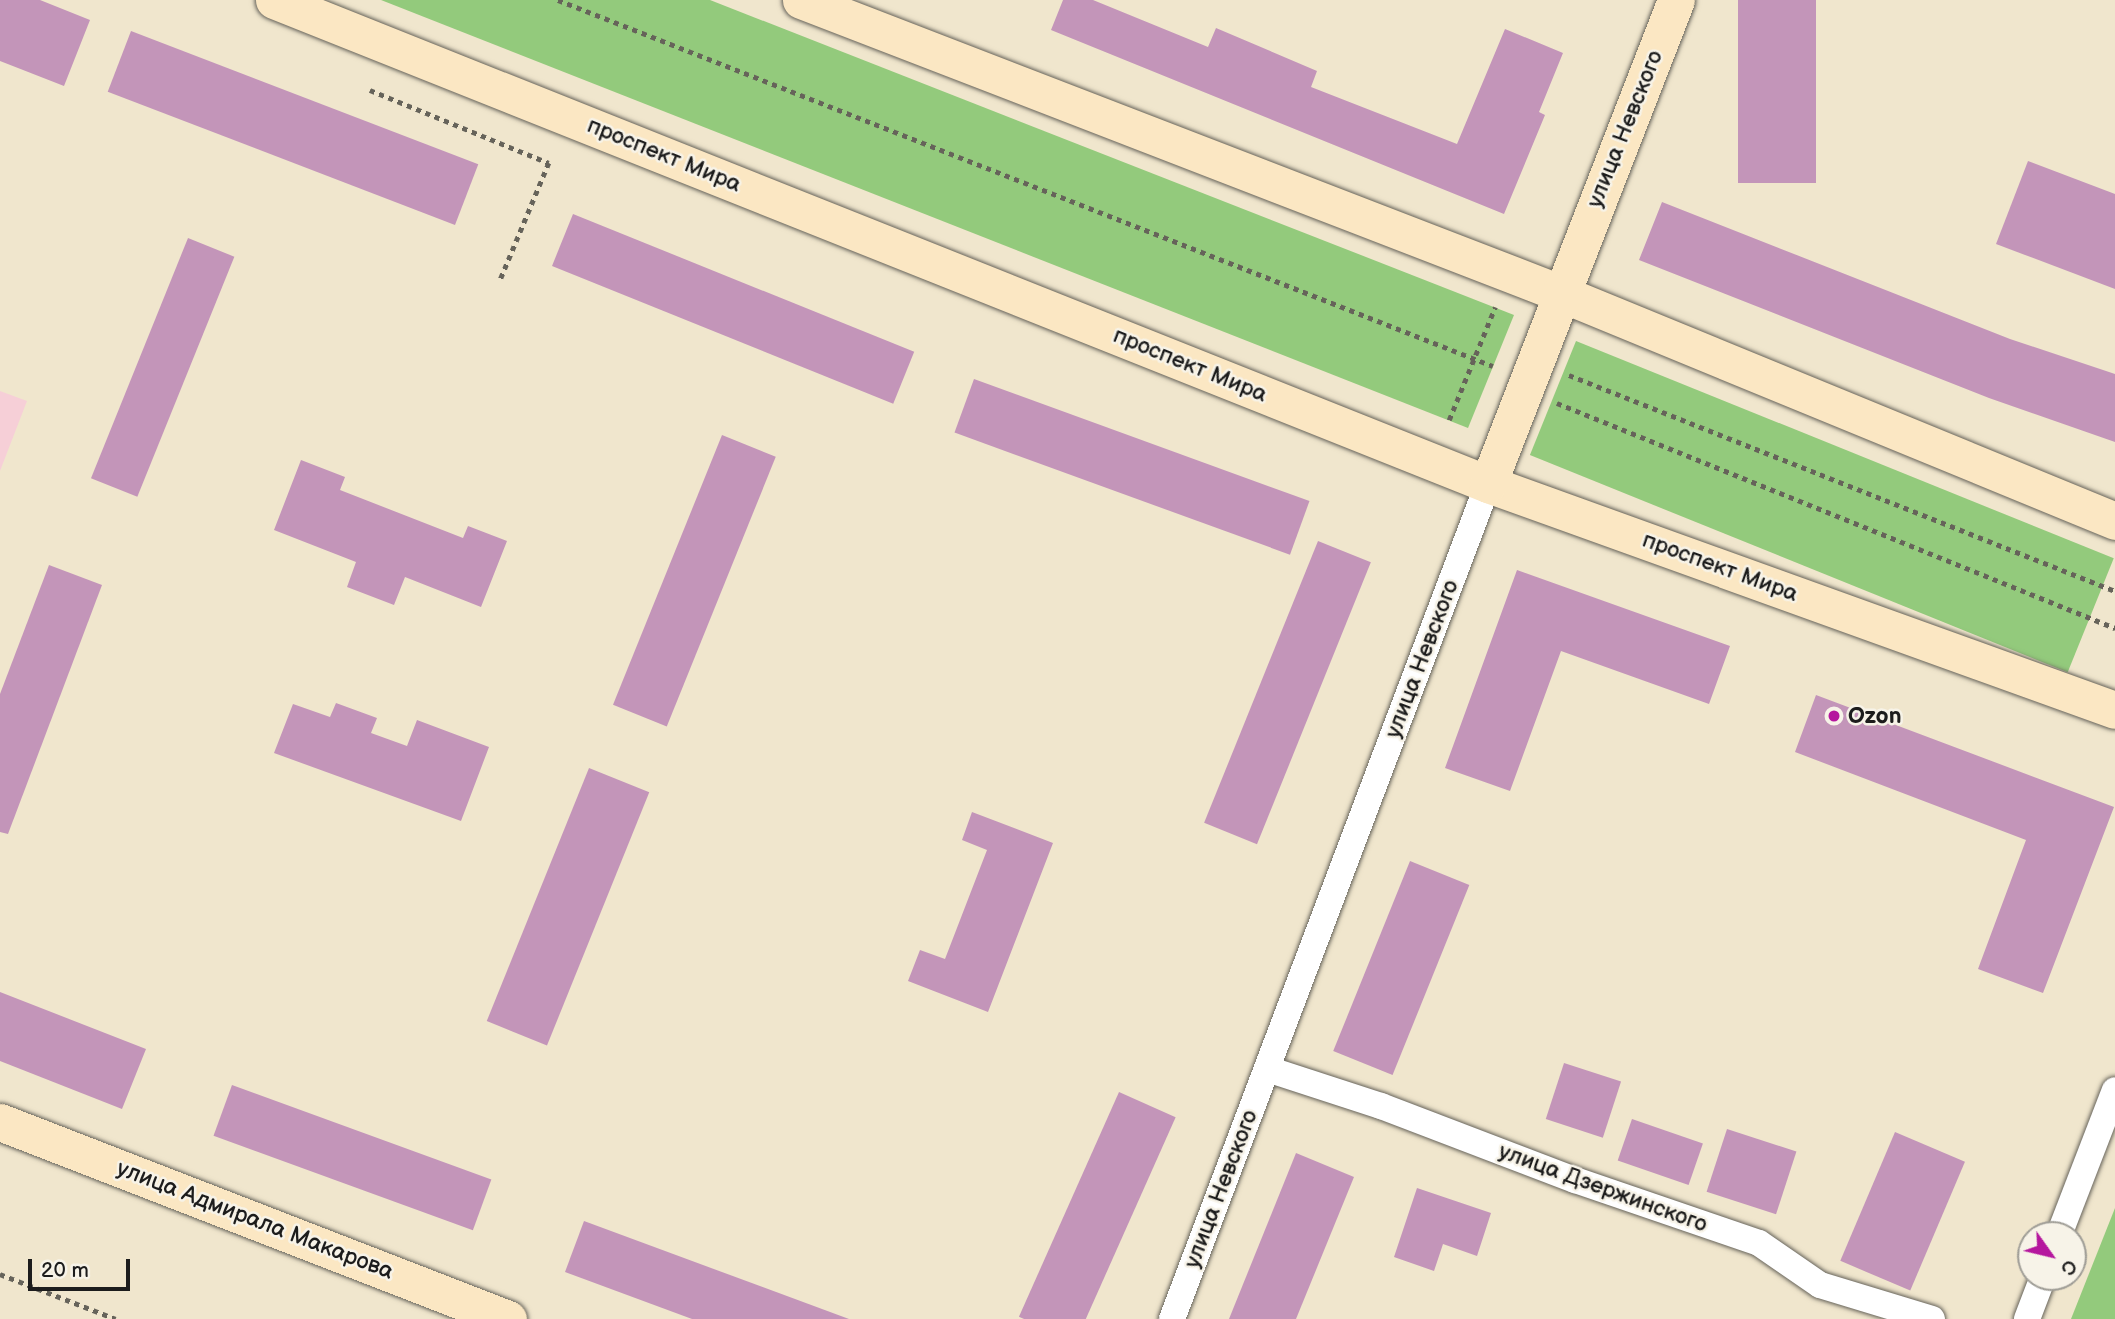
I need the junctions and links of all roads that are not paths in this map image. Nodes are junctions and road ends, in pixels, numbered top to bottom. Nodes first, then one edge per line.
1 (274, 0) edge
2 (802, 0) edge
3 (1676, 0) edge
4 (1560, 293) junction
5 (1488, 484) junction
6 (2115, 521) edge
7 (2115, 710) edge
8 (1267, 1069) junction
9 (2115, 1090) edge
10 (0, 1122) edge
11 (2064, 1221) edge
12 (2038, 1291) edge
13 (508, 1319) edge
14 (1172, 1319) edge
15 (1932, 1319) edge
16 (2027, 1319) edge

1 - 5 main road, проспект Мира
2 - 4 main road
3 - 4 main road, улица Невского
4 - 5 main road, улица Невского
4 - 6 main road
5 - 7 main road, проспект Мира
5 - 8 street, улица Невского
8 - 14 street, улица Невского
8 - 15 street, улица Дзержинского
9 - 11 street
10 - 13 main road, улица Адмирала Макарова
12 - 16 street

